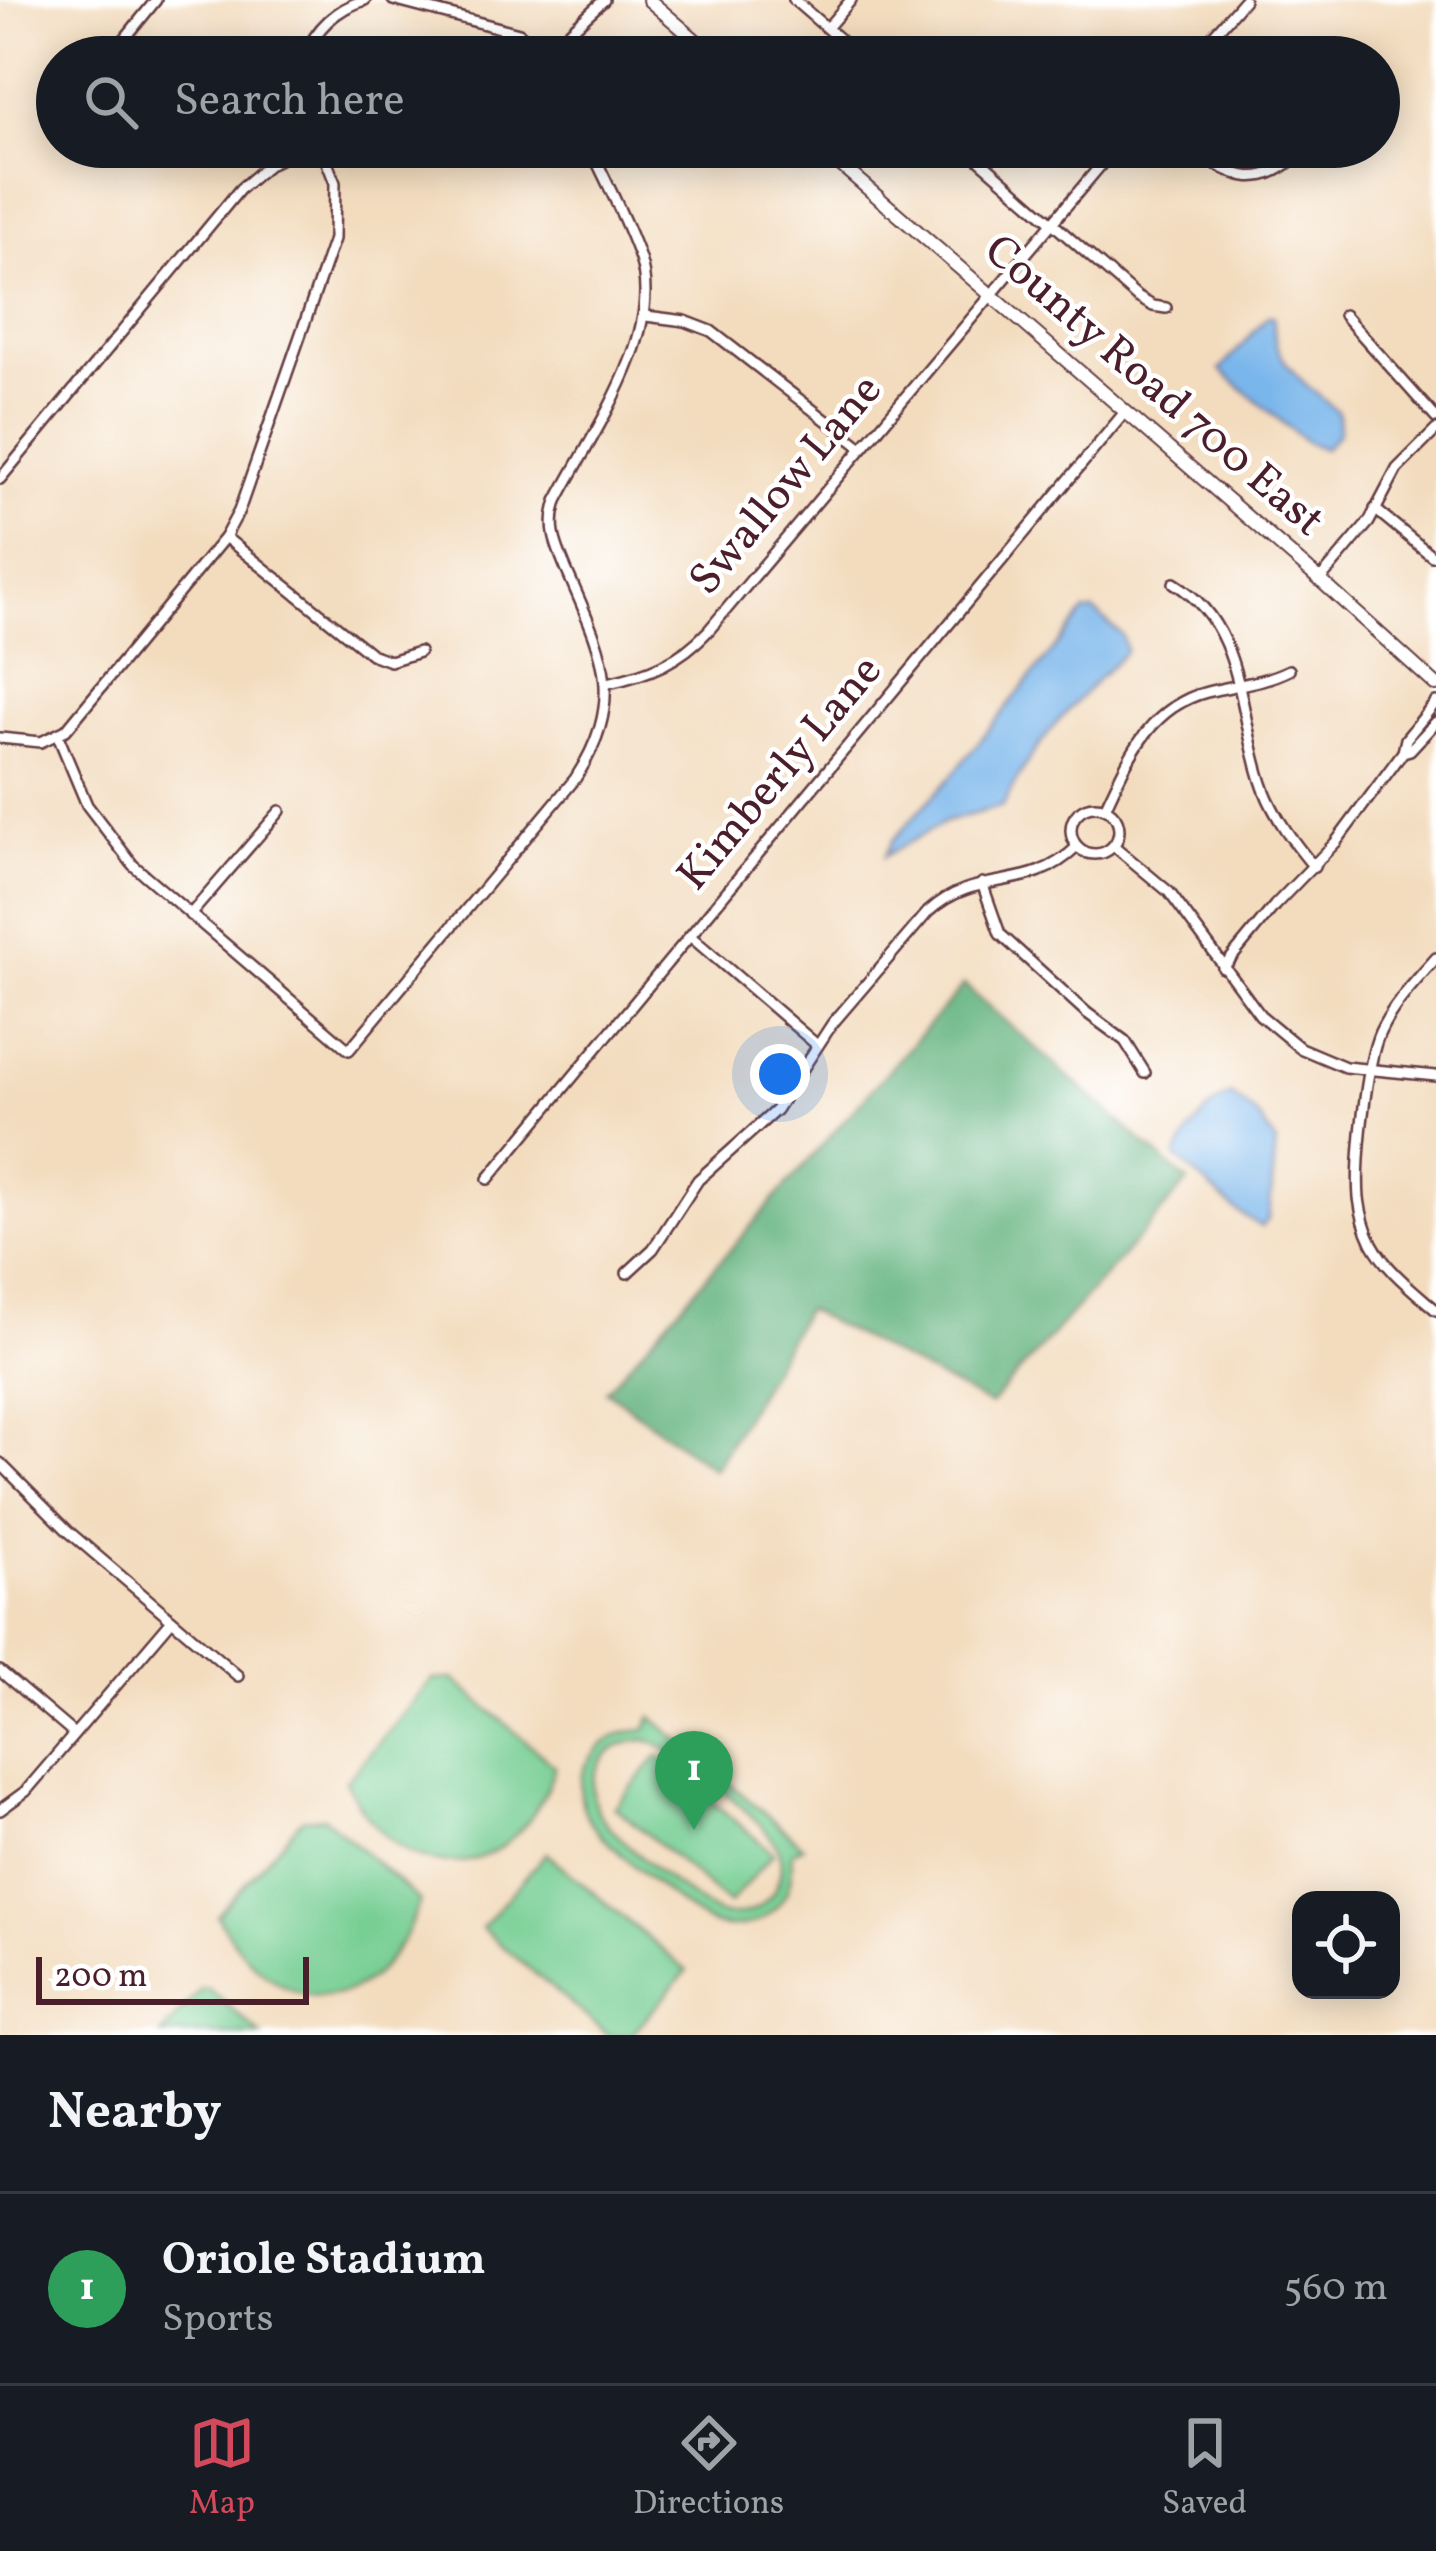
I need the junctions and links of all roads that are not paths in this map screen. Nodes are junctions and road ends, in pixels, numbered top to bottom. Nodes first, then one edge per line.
1 (156, 0) edge
2 (365, 0) edge
3 (393, 0) edge
4 (604, 0) edge
5 (649, 0) edge
6 (794, 0) edge
7 (851, 0) edge
8 (1244, 0) edge
9 (827, 28) junction
10 (127, 36) edge
11 (317, 36) edge
12 (525, 36) edge
13 (567, 36) edge
14 (691, 36) edge
15 (836, 36) edge
16 (1212, 36) edge
17 (264, 168) edge
18 (329, 168) edge
19 (599, 168) edge
20 (844, 168) edge
21 (989, 168) edge
22 (1098, 168) edge
23 (1221, 168) edge
24 (1281, 168) edge
25 (1051, 222) junction
26 (990, 293) junction
27 (1166, 308) dead end
28 (1344, 315) dead end
29 (646, 316) junction
30 (1126, 412) junction
31 (1436, 418) edge
32 (1436, 430) edge
33 (862, 448) junction
34 (0, 479) edge
35 (1375, 509) junction
36 (225, 537) junction
37 (1432, 556) dead end
38 (1320, 580) junction
39 (1174, 583) dead end
40 (419, 652) dead end
41 (1288, 670) dead end
42 (608, 683) junction
43 (1237, 686) junction
44 (1436, 686) edge
45 (1436, 702) edge
46 (1436, 722) edge
47 (58, 736) junction
48 (0, 738) edge
49 (1402, 752) junction
50 (1105, 808) junction
51 (280, 811) dead end
52 (1114, 846) junction
53 (1077, 847) junction
54 (1313, 867) junction
55 (982, 884) junction
56 (190, 915) junction
57 (690, 936) junction
58 (1436, 958) edge
59 (1223, 968) junction
60 (817, 1045) junction
61 (1370, 1070) junction
62 (1145, 1073) dead end
63 (1436, 1076) edge
64 (488, 1179) dead end
65 (627, 1274) dead end
66 (1436, 1310) edge
67 (0, 1462) edge
68 (172, 1619) junction
69 (0, 1671) edge
70 (238, 1676) dead end
71 (74, 1734) junction
72 (0, 1810) edge

1 - 10 street
2 - 11 street
3 - 12 street
4 - 13 street
5 - 14 main road
6 - 9 street
7 - 9 street
8 - 16 street
9 - 15 street
17 - 34 street
18 - 36 street
19 - 29 street
20 - 26 main road, County Road 700 East
21 - 25 street
22 - 25 street, Swallow Lane
23 - 24 street
25 - 26 street, Swallow Lane
25 - 27 street
26 - 30 main road, County Road 700 East
26 - 33 street, Swallow Lane
28 - 31 street
29 - 33 street
29 - 42 street
30 - 38 main road, County Road 700 East
30 - 57 street, Kimberly Lane
32 - 35 street
33 - 42 street, Swallow Lane
35 - 37 street
35 - 38 street
36 - 40 street
36 - 47 street
38 - 44 main road, County Road 700 East
39 - 43 street
41 - 43 street
42 - 56 street
43 - 50 street
43 - 54 street
45 - 49 street
46 - 49 street
47 - 48 street
47 - 56 street
49 - 54 street
50 - 52 street
50 - 53 street
51 - 56 street
52 - 53 street
52 - 59 street
53 - 55 street
54 - 59 street
55 - 60 street
55 - 62 street
57 - 60 street
57 - 64 street, Kimberly Lane
58 - 61 street
59 - 61 street
60 - 65 street
61 - 63 street
61 - 66 street
67 - 68 street
68 - 70 street
68 - 71 street
69 - 71 street
71 - 72 street

